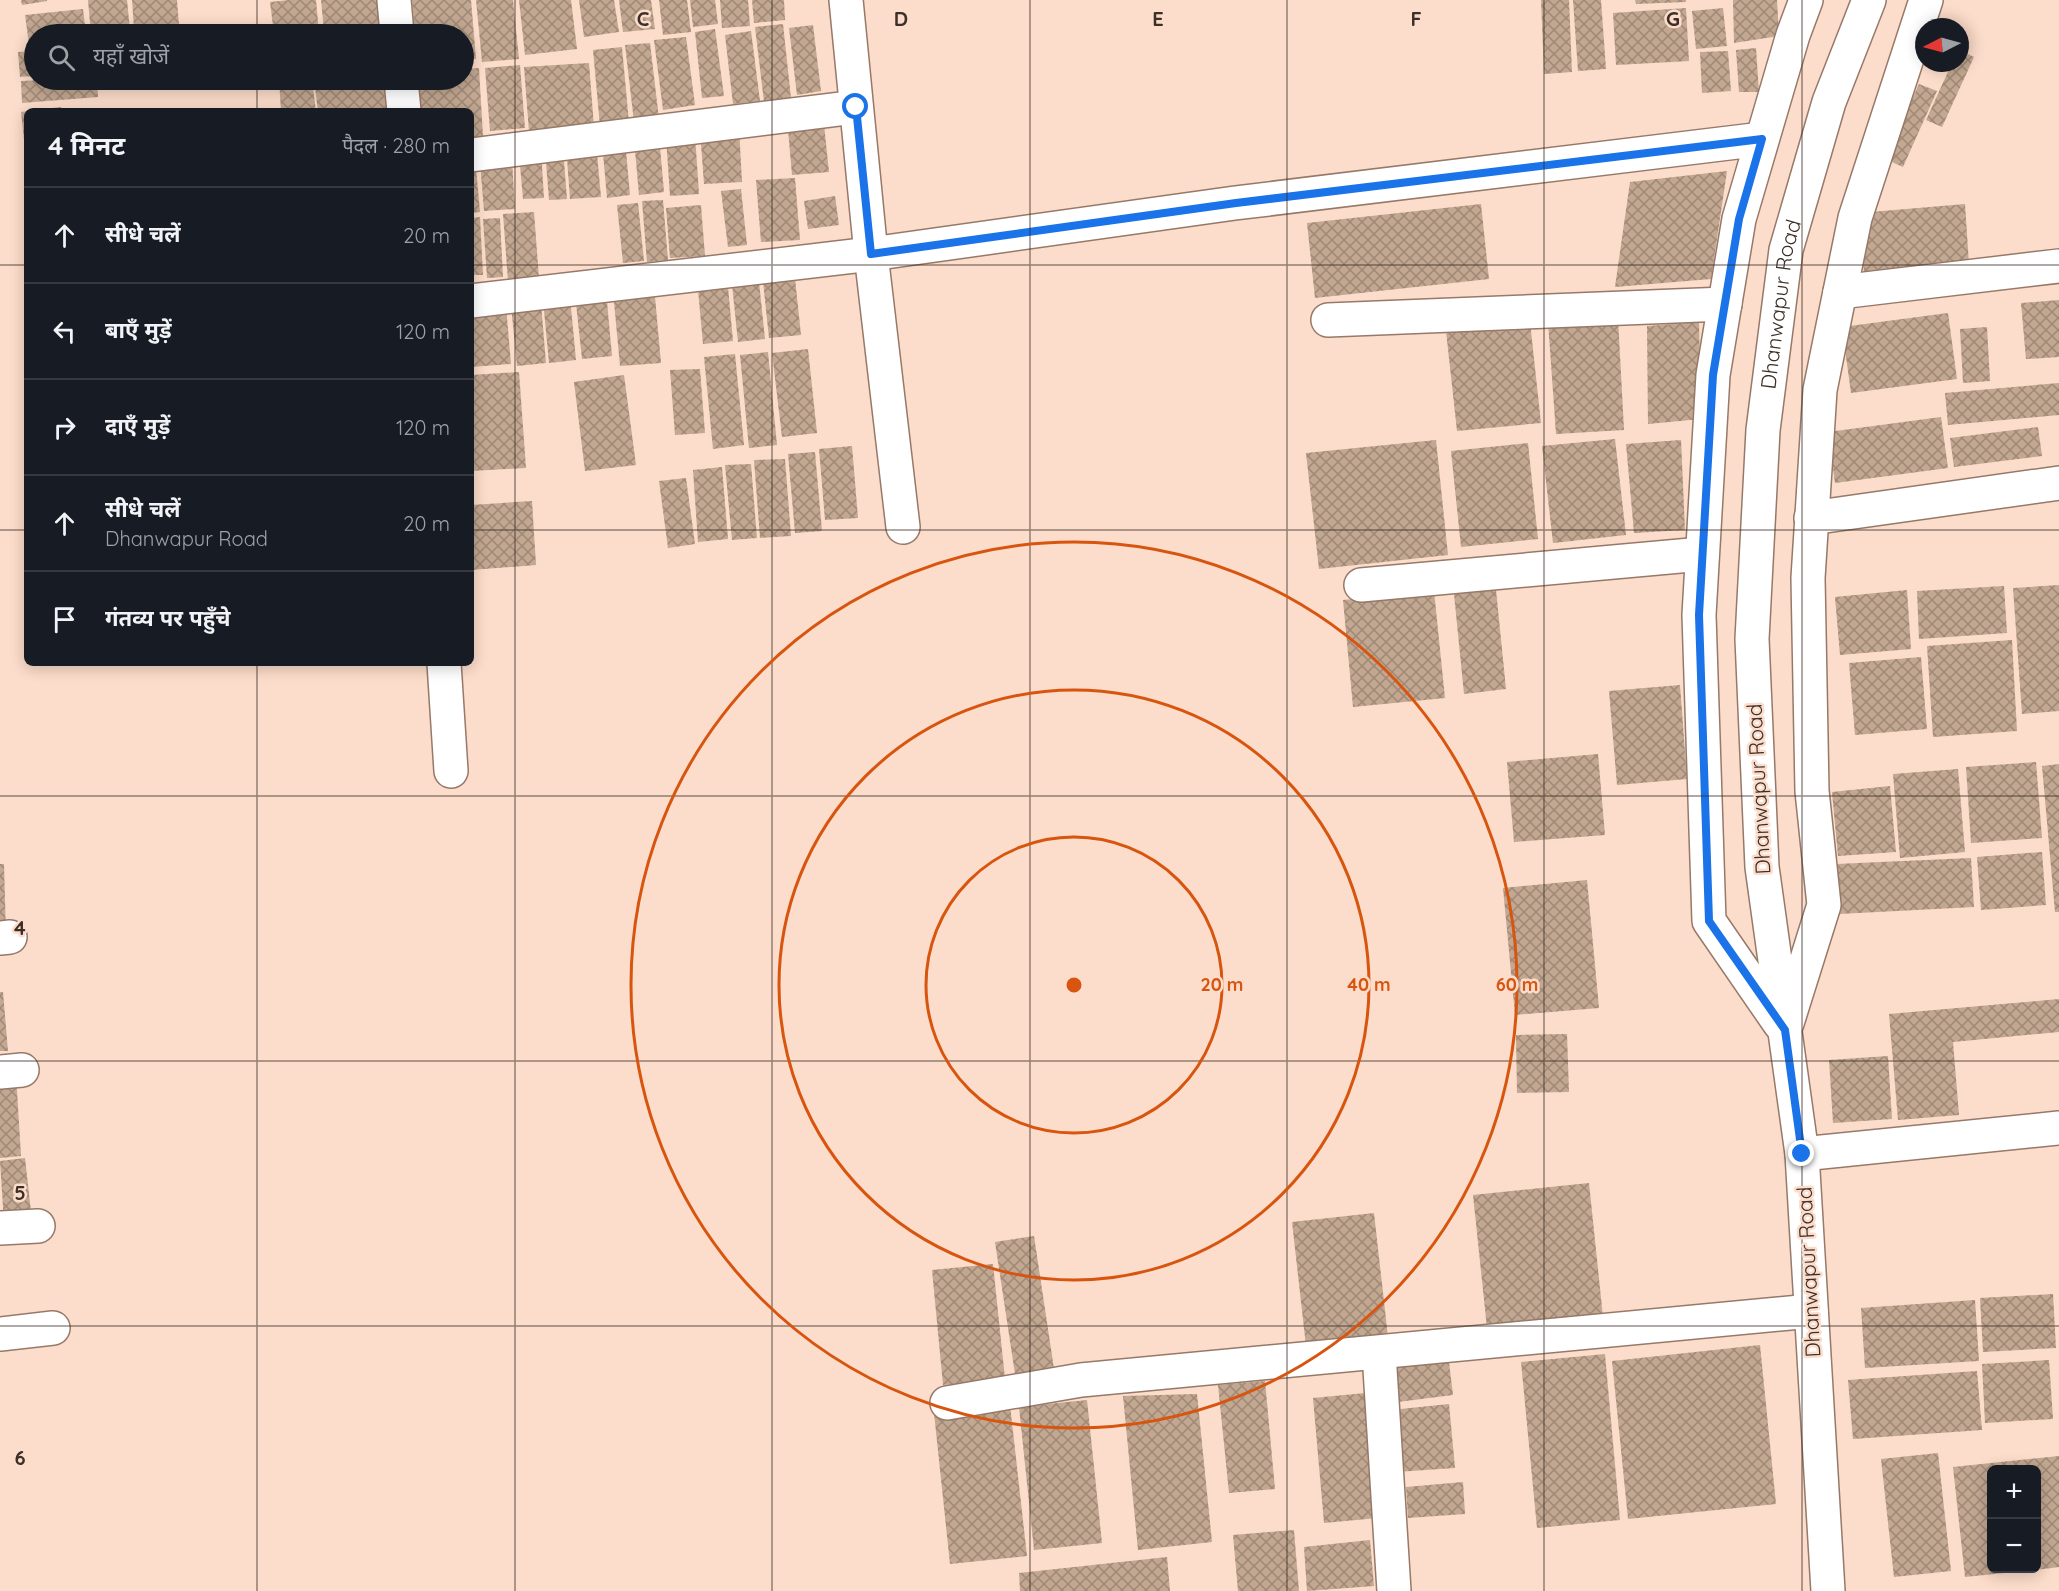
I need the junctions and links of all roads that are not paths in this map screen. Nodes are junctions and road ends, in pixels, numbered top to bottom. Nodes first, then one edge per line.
1 (394, 0) edge
2 (846, 0) edge
3 (1806, 0) edge
4 (1869, 0) edge
5 (1926, 0) edge
6 (396, 24) edge
7 (402, 90) edge
8 (856, 107) junction
9 (404, 108) edge
10 (1762, 139) junction
11 (474, 155) edge
12 (871, 254) junction
13 (2059, 266) edge
14 (1840, 292) junction
15 (474, 301) edge
16 (1725, 304) junction
17 (1328, 320) dead end
18 (2059, 483) edge
19 (1811, 518) junction
20 (903, 527) dead end
21 (1702, 554) junction
22 (1361, 585) dead end
23 (444, 666) edge
24 (451, 771) dead end
25 (1785, 1030) junction
26 (2059, 1128) edge
27 (1802, 1154) junction
28 (38, 1226) dead end
29 (0, 1228) edge
30 (1811, 1311) junction
31 (53, 1328) dead end
32 (0, 1334) edge
33 (1378, 1353) junction
34 (947, 1403) dead end
35 (1394, 1591) edge
36 (1828, 1591) edge

1 - 6 street
2 - 8 street
3 - 10 street
4 - 25 street, Dhanwapur Road
5 - 14 street
7 - 9 street
8 - 11 street
8 - 12 street
10 - 12 street
10 - 16 street
12 - 15 street
12 - 20 street
13 - 14 street
14 - 19 street
16 - 17 street
16 - 21 street
18 - 19 street
19 - 25 street
21 - 22 street
21 - 25 street
23 - 24 street
25 - 27 street, Dhanwapur Road
26 - 27 street
27 - 30 street, Dhanwapur Road
28 - 29 street
30 - 33 street
30 - 36 street, Dhanwapur Road
31 - 32 street
33 - 34 street
33 - 35 street

